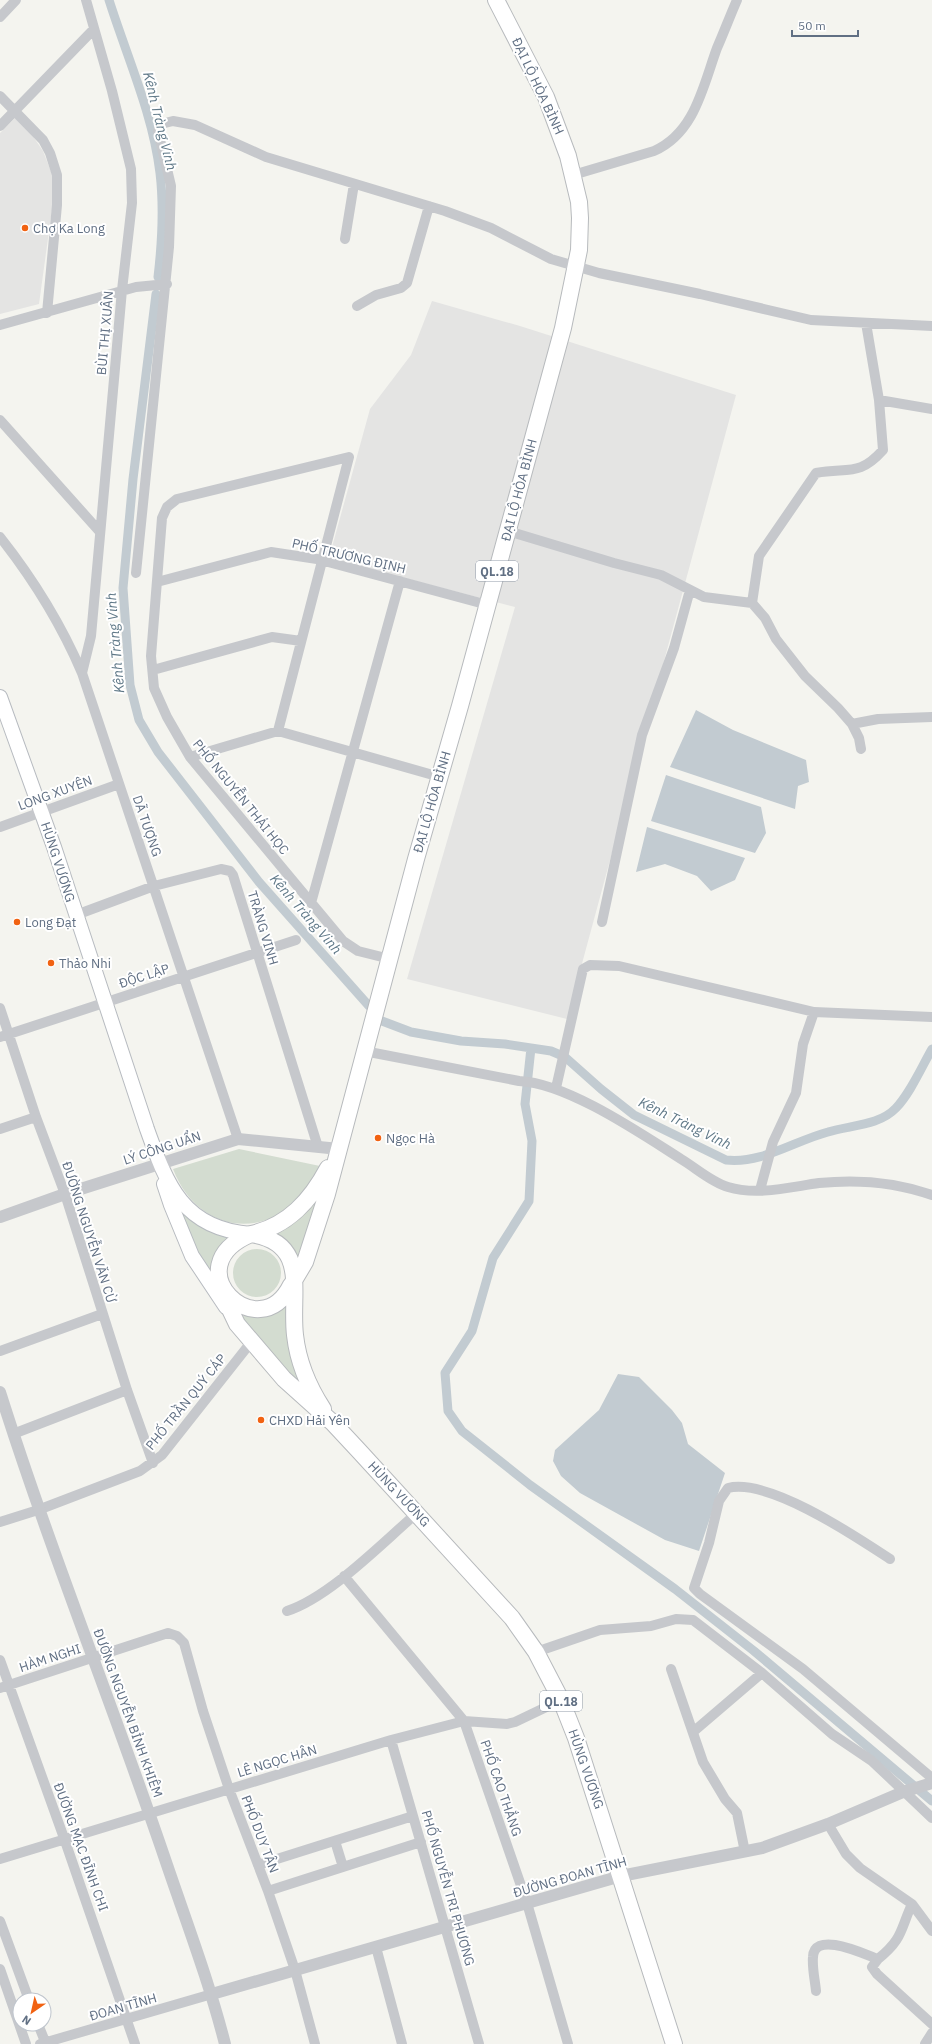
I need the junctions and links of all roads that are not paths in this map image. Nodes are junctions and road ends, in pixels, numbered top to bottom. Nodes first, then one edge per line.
1 (16, 0) edge
2 (86, 0) edge
3 (496, 0) edge
4 (737, 0) edge
5 (0, 17) edge
6 (94, 29) junction
7 (0, 96) edge
8 (15, 111) junction
9 (0, 126) edge
10 (573, 175) junction
11 (354, 184) junction
12 (429, 206) junction
13 (345, 239) dead end
14 (576, 267) junction
15 (167, 284) junction
16 (122, 290) junction
17 (357, 306) dead end
18 (47, 313) junction
19 (866, 323) junction
20 (0, 325) edge
21 (932, 326) edge
22 (879, 400) junction
23 (932, 409) edge
24 (0, 420) edge
25 (508, 531) junction
26 (100, 532) junction
27 (0, 537) edge
28 (322, 561) junction
29 (136, 574) dead end
30 (400, 581) junction
31 (157, 582) junction
32 (690, 590) junction
33 (752, 603) junction
34 (488, 605) junction
35 (301, 640) junction
36 (153, 670) junction
37 (82, 673) junction
38 (0, 697) edge
39 (932, 717) edge
40 (852, 724) junction
41 (278, 731) junction
42 (861, 749) dead end
43 (354, 752) junction
44 (190, 757) junction
45 (440, 777) junction
46 (119, 784) junction
47 (42, 812) junction
48 (0, 827) edge
49 (154, 886) junction
50 (311, 903) junction
51 (76, 915) junction
52 (602, 922) dead end
53 (296, 940) dead end
54 (257, 953) junction
55 (390, 959) junction
56 (184, 977) junction
57 (106, 1002) junction
58 (0, 1008) edge
59 (814, 1012) junction
60 (932, 1018) edge
61 (4, 1036) edge
62 (364, 1051) junction
63 (556, 1088) junction
64 (36, 1117) junction
65 (0, 1129) edge
66 (238, 1139) junction
67 (318, 1147) junction
68 (339, 1149) junction
69 (159, 1164) junction
70 (760, 1190) junction
71 (65, 1194) junction
72 (932, 1195) edge
73 (0, 1217) edge
74 (251, 1234) junction
75 (198, 1267) junction
76 (295, 1277) junction
77 (225, 1293) junction
78 (102, 1314) junction
79 (238, 1324) junction
80 (294, 1324) junction
81 (252, 1341) junction
82 (0, 1351) edge
83 (127, 1390) junction
84 (0, 1392) edge
85 (333, 1423) junction
86 (13, 1434) junction
87 (153, 1463) junction
88 (38, 1510) junction
89 (417, 1513) junction
90 (0, 1522) edge
91 (890, 1559) dead end
92 (344, 1576) junction
93 (287, 1611) dead end
94 (177, 1636) joint
95 (536, 1652) junction
96 (92, 1658) junction
97 (0, 1660) edge
98 (671, 1669) dead end
99 (762, 1673) junction
100 (5, 1687) edge
101 (561, 1700) junction
102 (464, 1721) junction
103 (692, 1732) junction
104 (391, 1740) junction
105 (931, 1781) edge
106 (229, 1788) junction
107 (906, 1791) junction
108 (150, 1813) junction
109 (413, 1816) junction
110 (932, 1818) edge
111 (828, 1824) junction
112 (64, 1838) junction
113 (335, 1841) junction
114 (421, 1842) junction
115 (745, 1852) junction
116 (0, 1859) edge
117 (258, 1865) junction
118 (343, 1867) junction
119 (621, 1876) junction
120 (268, 1891) junction
121 (527, 1903) junction
122 (912, 1904) junction
123 (0, 1921) edge
124 (445, 1927) junction
125 (932, 1931) edge
126 (376, 1947) junction
127 (878, 1959) junction
128 (0, 1969) edge
129 (295, 1970) junction
130 (816, 1991) dead end
131 (26, 1992) edge
132 (212, 1994) junction
133 (128, 2019) junction
134 (932, 2024) edge
135 (41, 2032) edge
136 (932, 2033) edge
137 (44, 2043) edge
138 (26, 2044) edge
139 (135, 2044) edge
140 (225, 2044) edge
141 (315, 2044) edge
142 (402, 2044) edge
143 (479, 2044) edge
144 (568, 2044) edge
145 (674, 2044) edge
146 (925, 2044) edge

1 - 5 street
2 - 6 street, BÙI THỊ XUÂN
3 - 10 highway, ĐẠI LỘ HÒA BÌNH / QL.18
4 - 10 street
6 - 8 street
6 - 16 street, BÙI THỊ XUÂN
7 - 8 street
8 - 9 street
8 - 18 street
10 - 14 highway, ĐẠI LỘ HÒA BÌNH / QL.18
11 - 12 street
11 - 13 street
11 - 15 street
12 - 14 street
12 - 17 street
14 - 19 street
14 - 25 highway, ĐẠI LỘ HÒA BÌNH / QL.18
15 - 16 street
15 - 29 street
16 - 18 street
16 - 26 street, BÙI THỊ XUÂN
18 - 20 street
19 - 21 street
19 - 22 street
22 - 23 street
22 - 33 street
24 - 26 street
25 - 32 street
25 - 34 highway, ĐẠI LỘ HÒA BÌNH / QL.18
26 - 37 street, BÙI THỊ XUÂN
27 - 37 street, DÃ TƯỢNG
28 - 30 street, PHỐ TRƯƠNG ĐỊNH
28 - 31 street, PHỐ TRƯƠNG ĐỊNH
28 - 31 street, PHỐ NGUYỄN THÁI HỌC
28 - 35 street
30 - 34 street, PHỐ TRƯƠNG ĐỊNH
30 - 43 street
31 - 36 street, PHỐ NGUYỄN THÁI HỌC
32 - 33 street
32 - 52 street
33 - 40 street
34 - 45 highway, ĐẠI LỘ HÒA BÌNH / QL.18
35 - 36 street
35 - 41 street
36 - 44 street, PHỐ NGUYỄN THÁI HỌC
37 - 46 street, DÃ TƯỢNG
38 - 47 main road, HÙNG VƯƠNG
39 - 40 street
40 - 42 street
41 - 43 street
41 - 44 street
43 - 45 street
43 - 50 street
44 - 50 street, PHỐ NGUYỄN THÁI HỌC
45 - 55 highway, ĐẠI LỘ HÒA BÌNH / QL.18
46 - 47 street, LONG XUYÊN
46 - 49 street, DÃ TƯỢNG
47 - 48 street, LONG XUYÊN
47 - 51 main road, HÙNG VƯƠNG
49 - 51 street, TRÀNG VINH
49 - 54 street, TRÀNG VINH
49 - 56 street, DÃ TƯỢNG
50 - 55 street, PHỐ NGUYỄN THÁI HỌC
51 - 57 main road, HÙNG VƯƠNG
53 - 54 street, ĐỘC LẬP
54 - 56 street, ĐỘC LẬP
54 - 67 street, TRÀNG VINH
55 - 62 highway, ĐẠI LỘ HÒA BÌNH / QL.18
56 - 57 street, ĐỘC LẬP
56 - 66 street, DÃ TƯỢNG
57 - 61 street, ĐỘC LẬP
57 - 69 main road, HÙNG VƯƠNG
58 - 61 street, ĐƯỜNG NGUYỄN VĂN CỪ
59 - 60 street
59 - 63 street
59 - 70 street
61 - 64 street, ĐƯỜNG NGUYỄN VĂN CỪ
62 - 63 street
62 - 68 highway, ĐẠI LỘ HÒA BÌNH / QL.18
63 - 70 street
64 - 65 street
64 - 71 street, ĐƯỜNG NGUYỄN VĂN CỪ
66 - 67 street, LÝ CÔNG UẨN
66 - 69 street, LÝ CÔNG UẨN
67 - 68 street, LÝ CÔNG UẨN
68 - 74 highway
68 - 76 highway, ĐẠI LỘ HÒA BÌNH
69 - 71 street, LÝ CÔNG UẨN
69 - 74 main road
69 - 75 main road
70 - 72 street
71 - 73 street, LÝ CÔNG UẨN
71 - 78 street, ĐƯỜNG NGUYỄN VĂN CỪ
74 - 76 highway
74 - 77 highway
75 - 77 main road
75 - 79 main road
76 - 77 highway
76 - 80 highway
76 - 80 highway
77 - 79 highway
78 - 82 street
78 - 83 street, ĐƯỜNG NGUYỄN VĂN CỪ
79 - 81 highway
80 - 85 highway
81 - 85 highway
81 - 87 street, PHỐ TRẦN QUÝ CÁP
83 - 86 street
83 - 87 street, ĐƯỜNG NGUYỄN VĂN CỪ
84 - 86 street, ĐƯỜNG NGUYỄN BỈNH KHIÊM
85 - 89 highway, HÙNG VƯƠNG / QL.18
86 - 88 street, ĐƯỜNG NGUYỄN BỈNH KHIÊM
87 - 88 street, PHỐ TRẦN QUÝ CÁP
88 - 90 street, PHỐ TRẦN QUÝ CÁP
88 - 96 street, ĐƯỜNG NGUYỄN BỈNH KHIÊM
89 - 92 street
89 - 95 highway, HÙNG VƯƠNG / QL.18
91 - 105 street
92 - 93 street
92 - 102 street, PHỐ CAO THẮNG
94 - 96 street, HÀM NGHI
94 - 106 street, PHỐ DUY TÂN
95 - 99 street
95 - 101 highway, HÙNG VƯƠNG / QL.18
96 - 100 street, HÀM NGHI
96 - 108 street, ĐƯỜNG NGUYỄN BỈNH KHIÊM
97 - 100 street, ĐƯỜNG MẠC ĐĨNH CHI
98 - 103 street
99 - 103 street
99 - 107 street
100 - 112 street, ĐƯỜNG MẠC ĐĨNH CHI
101 - 102 street, LÊ NGỌC HÂN
101 - 119 highway, HÙNG VƯƠNG / QL.18
102 - 104 street, LÊ NGỌC HÂN
102 - 121 street, PHỐ CAO THẮNG
103 - 115 street
104 - 106 street, LÊ NGỌC HÂN
104 - 109 street, PHỐ NGUYỄN TRI PHƯƠNG
105 - 107 street, ĐƯỜNG ĐOAN TĨNH
106 - 108 street, LÊ NGỌC HÂN
106 - 117 street, PHỐ DUY TÂN
107 - 110 street
107 - 111 street, ĐƯỜNG ĐOAN TĨNH
108 - 112 street, LÊ NGỌC HÂN
108 - 132 street, ĐƯỜNG NGUYỄN BỈNH KHIÊM
109 - 113 street
109 - 114 street, PHỐ NGUYỄN TRI PHƯƠNG
111 - 115 street, ĐƯỜNG ĐOAN TĨNH
111 - 122 street
112 - 116 street, LÊ NGỌC HÂN
112 - 133 street, ĐƯỜNG MẠC ĐĨNH CHI
113 - 117 street
113 - 118 street
114 - 118 street
114 - 124 street, PHỐ NGUYỄN TRI PHƯƠNG
115 - 119 street, ĐƯỜNG ĐOAN TĨNH
117 - 120 street, PHỐ DUY TÂN
118 - 120 street
119 - 121 street, ĐƯỜNG ĐOAN TĨNH
119 - 145 highway, HÙNG VƯƠNG / QL.18
120 - 129 street, PHỐ DUY TÂN
121 - 124 street, ĐƯỜNG ĐOAN TĨNH
121 - 144 street, PHỐ CAO THẮNG
122 - 125 street
122 - 127 street
123 - 131 street
124 - 126 street, ĐƯỜNG ĐOAN TĨNH
124 - 143 street, PHỐ NGUYỄN TRI PHƯƠNG
126 - 129 street, ĐƯỜNG ĐOAN TĨNH
126 - 142 street
127 - 130 street
127 - 134 street
128 - 138 street
129 - 132 street, ĐƯỜNG ĐOAN TĨNH
129 - 141 street, PHỐ DUY TÂN
132 - 133 street, ĐOAN TĨNH
132 - 140 street, ĐƯỜNG NGUYỄN BỈNH KHIÊM
133 - 137 street, ĐOAN TĨNH
133 - 139 street, ĐƯỜNG MẠC ĐĨNH CHI
135 - 137 street
136 - 146 street

